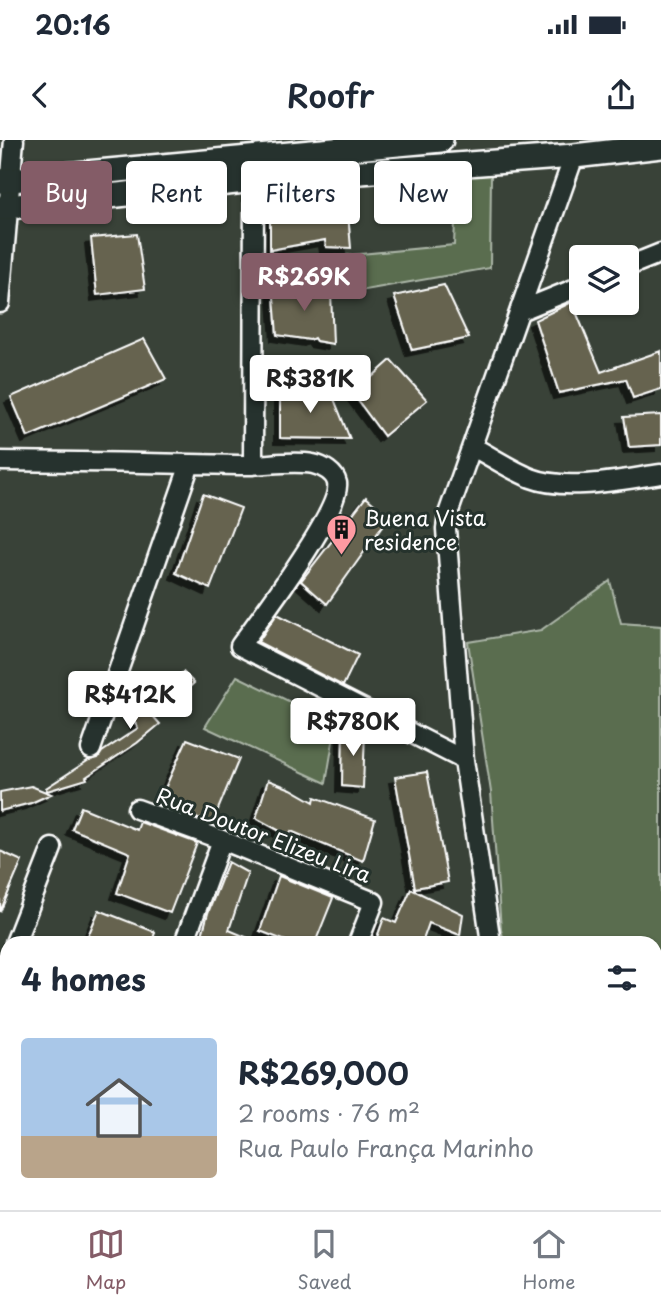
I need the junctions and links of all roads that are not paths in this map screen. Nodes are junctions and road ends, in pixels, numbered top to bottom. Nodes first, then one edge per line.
1 (13, 140) edge
2 (442, 140) edge
3 (661, 146) edge
4 (574, 156) junction
5 (360, 172) edge
6 (4, 181) edge
7 (241, 181) edge
8 (3, 208) edge
9 (254, 224) edge
10 (661, 253) edge
11 (639, 262) edge
12 (569, 291) edge
13 (0, 303) edge
14 (522, 310) junction
15 (473, 447) junction
16 (0, 461) edge
17 (190, 464) junction
18 (253, 466) junction
19 (661, 474) edge
20 (91, 749) dead end
21 (464, 760) junction
22 (137, 809) dead end
23 (222, 840) junction
24 (52, 848) dead end
25 (18, 936) edge
26 (187, 936) edge
27 (361, 936) edge
28 (490, 936) edge

1 - 6 street
2 - 6 main road
3 - 4 main road
4 - 5 main road
4 - 14 street
6 - 8 street
7 - 8 main road
8 - 13 street
9 - 18 street
10 - 11 street
12 - 14 street
14 - 15 street
15 - 19 street
15 - 21 street
16 - 17 street
17 - 18 street
17 - 20 street
18 - 21 street
21 - 28 street
22 - 23 street, Rua Doutor Elizeu Lira
23 - 26 street
23 - 27 street, Rua Doutor Elizeu Lira
24 - 25 street

